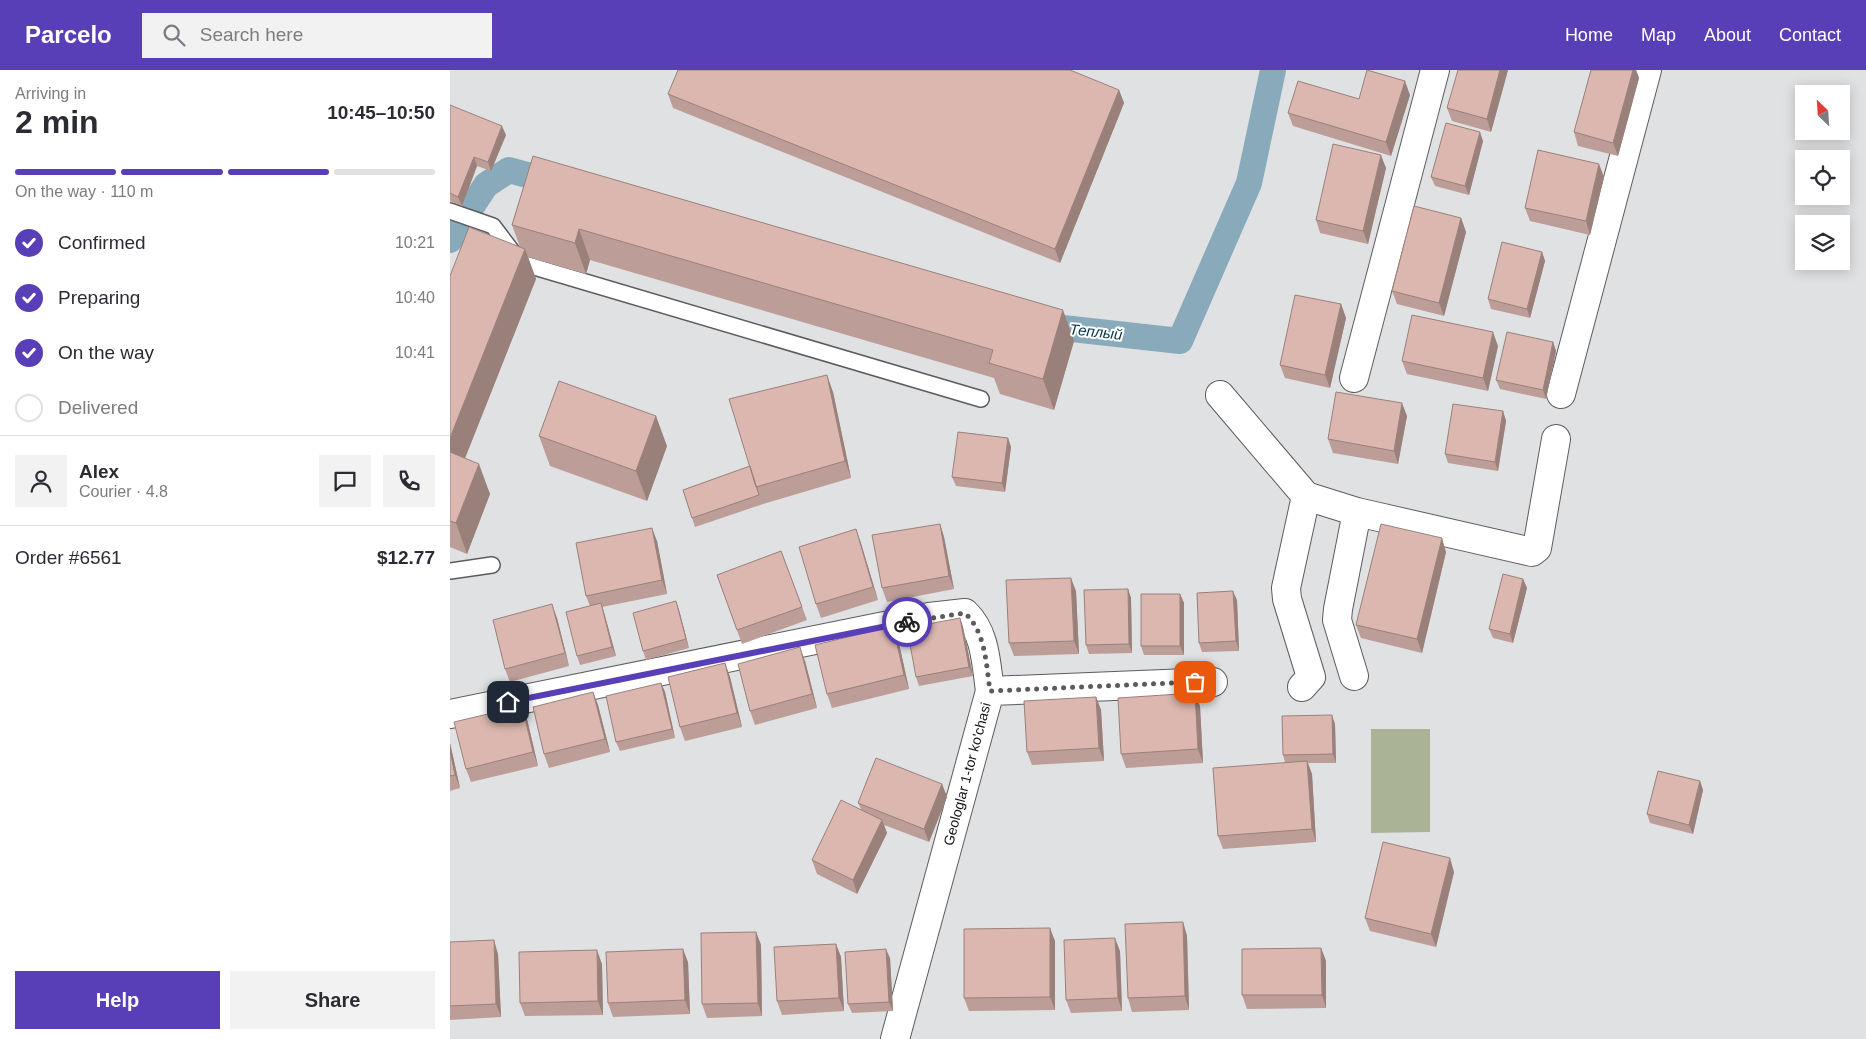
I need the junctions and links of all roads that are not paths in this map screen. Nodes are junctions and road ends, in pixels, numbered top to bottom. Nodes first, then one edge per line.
1 (1435, 70) edge
2 (1647, 70) edge
3 (450, 211) edge
4 (1354, 378) dead end
5 (1561, 394) dead end
6 (1220, 395) dead end
7 (981, 399) dead end
8 (1556, 439) dead end
9 (1306, 496) junction
10 (1357, 512) junction
11 (492, 565) dead end
12 (450, 570) edge
13 (1354, 676) dead end
14 (1213, 682) dead end
15 (1302, 687) dead end
16 (990, 691) junction
17 (450, 714) edge
18 (894, 1039) edge

1 - 4 street
2 - 5 street
3 - 7 lane
6 - 9 street
8 - 10 street
9 - 10 street
9 - 15 street
10 - 13 street
11 - 12 lane
14 - 16 street
16 - 17 street, Geologlar 1-tor ko'chasi
16 - 18 street, Geologlar 1-tor ko'chasi

